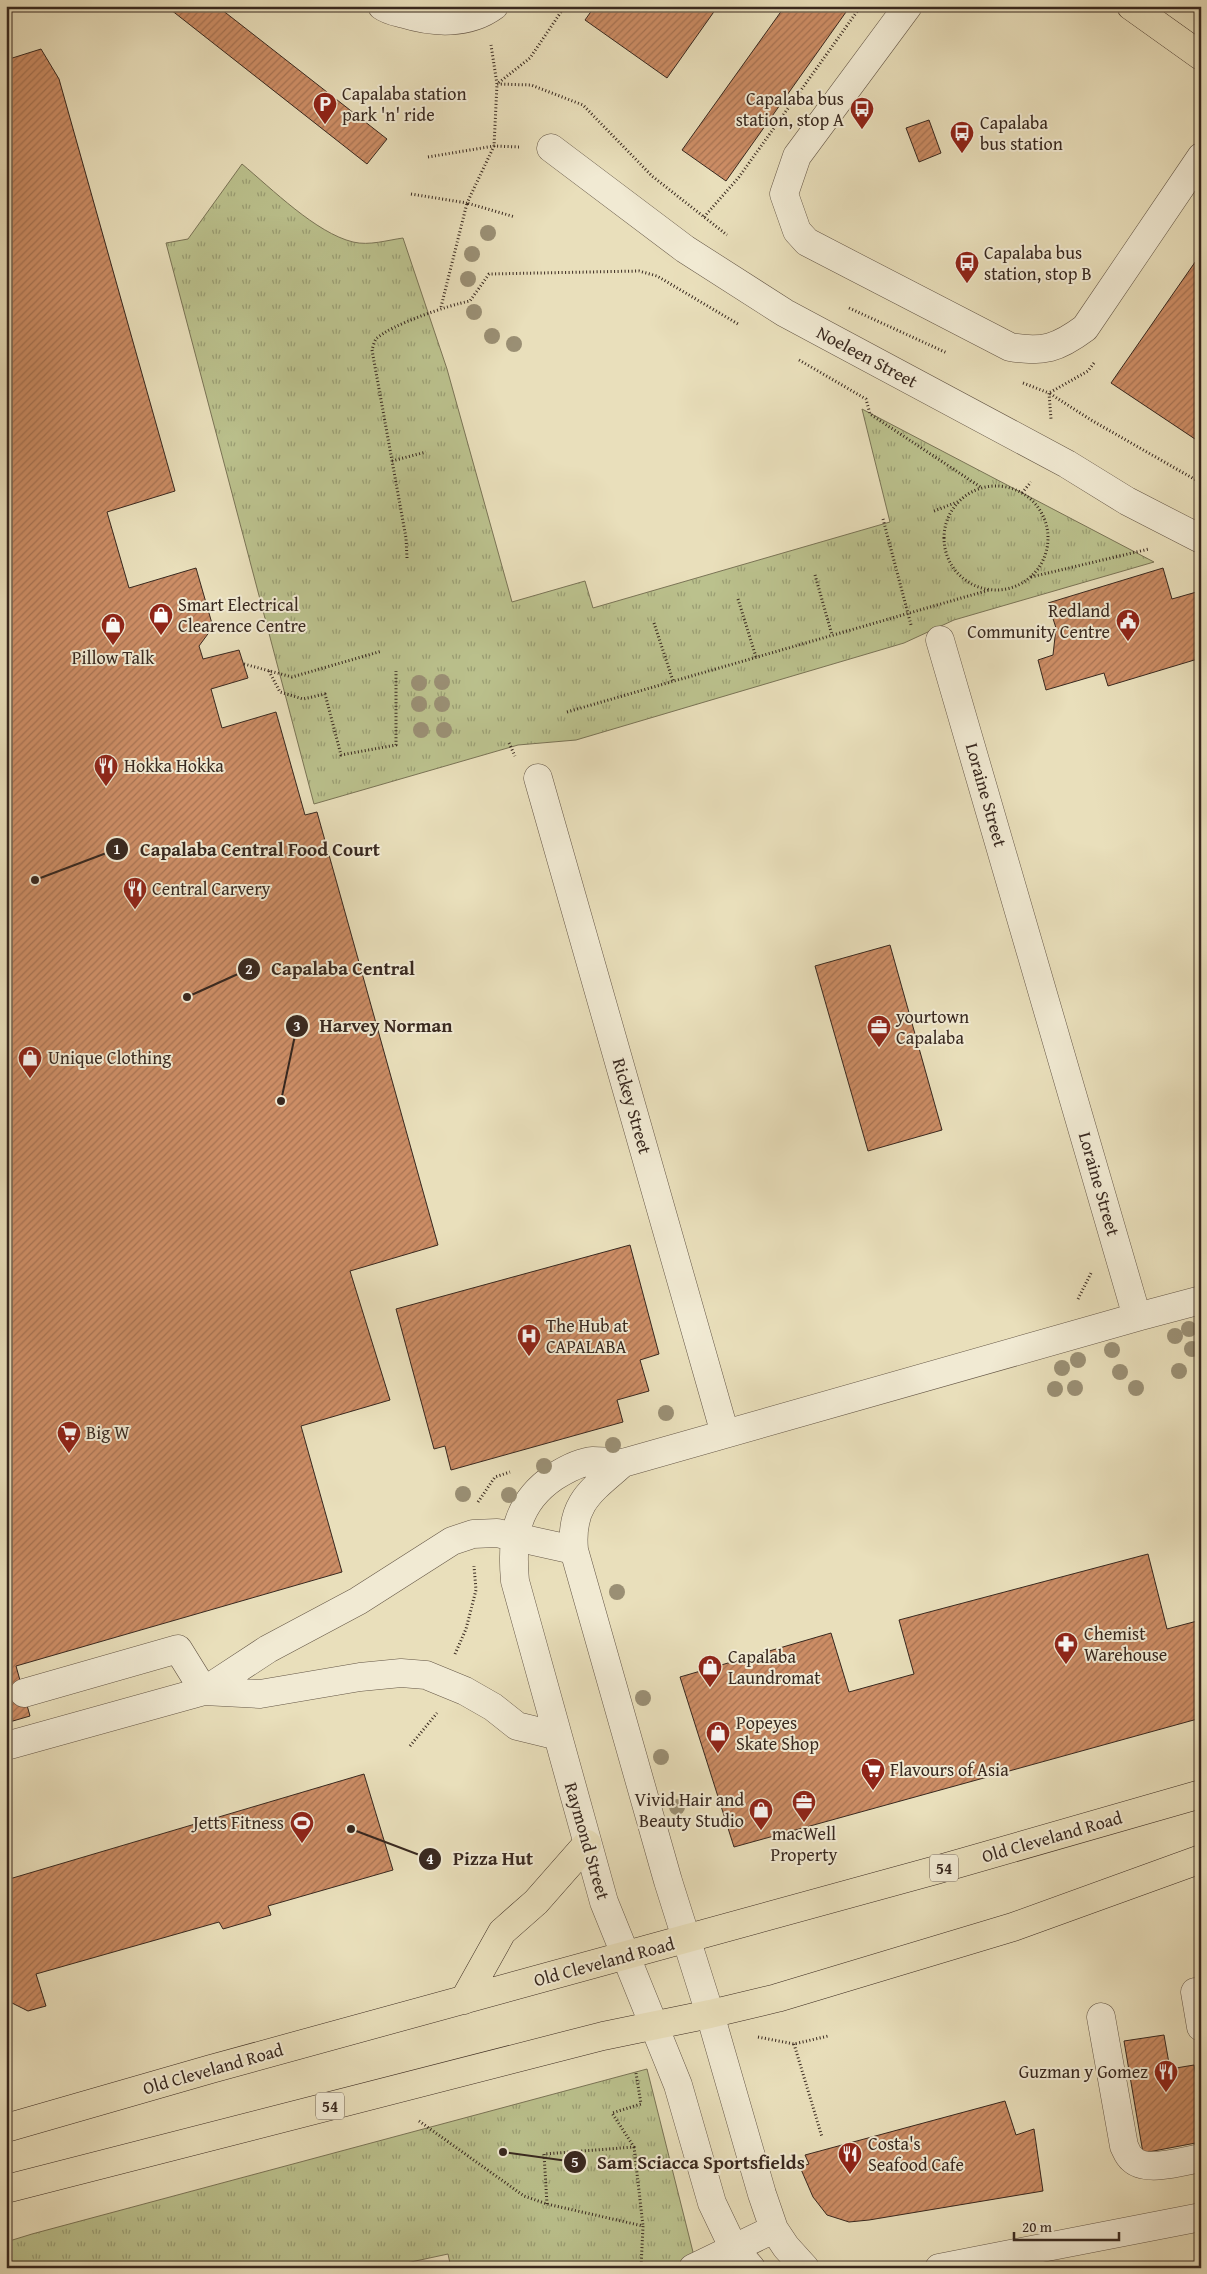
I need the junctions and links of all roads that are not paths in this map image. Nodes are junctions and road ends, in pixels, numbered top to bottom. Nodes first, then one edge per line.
1 (382, 6) edge
2 (908, 6) edge
3 (1131, 6) edge
4 (490, 9) edge
5 (1201, 56) edge
6 (552, 148) road end
7 (1201, 158) edge
8 (1201, 539) edge
9 (940, 640) dead end
10 (538, 778) dead end
11 (1201, 1300) edge
12 (1138, 1317) junction
13 (725, 1434) junction
14 (624, 1463) junction
15 (514, 1536) junction
16 (574, 1550) junction
17 (204, 1691) junction
18 (24, 1693) dead end
19 (558, 1736) junction
20 (6, 1746) edge
21 (1201, 1794) edge
22 (587, 1844) junction
23 (1201, 1859) edge
24 (687, 1940) junction
25 (626, 1956) junction
26 (1195, 1992) dead end
27 (464, 2000) junction
28 (710, 2014) junction
29 (1102, 2017) dead end
30 (654, 2026) junction
31 (1201, 2027) edge
32 (6, 2128) edge
33 (1201, 2158) edge
34 (6, 2189) edge
35 (1201, 2217) edge
36 (774, 2229) junction
37 (733, 2248) junction
38 (693, 2268) edge
39 (752, 2268) edge
40 (805, 2268) edge
41 (939, 2268) edge

1 - 4 street
2 - 7 street
3 - 5 main road
6 - 8 street, Noeleen Street
9 - 12 street, Loraine Street
10 - 13 street, Rickey Street
11 - 12 street
12 - 13 street
13 - 14 street, Raymond Street
14 - 15 street, Raymond Street
14 - 16 street, Raymond Street
15 - 16 street
15 - 17 street
15 - 19 street, Raymond Street
16 - 24 street, Raymond Street
17 - 18 street
17 - 19 street
17 - 20 street
19 - 22 street, Raymond Street
21 - 24 main road, Old Cleveland Road / 54
22 - 25 street, Raymond Street
22 - 27 main road
23 - 28 main road, 54
24 - 25 main road, Old Cleveland Road / 54
24 - 28 street, Raymond Street
25 - 27 main road, Old Cleveland Road / 54
25 - 30 street, Raymond Street
26 - 31 street
27 - 32 main road, Old Cleveland Road / 54
28 - 30 main road, 54
28 - 36 street, Raymond Street
29 - 33 street
30 - 34 main road, 54
30 - 37 street, Raymond Street
35 - 41 street
36 - 37 street
36 - 40 street, Raymond Street
37 - 38 street
37 - 39 street, Raymond Street

